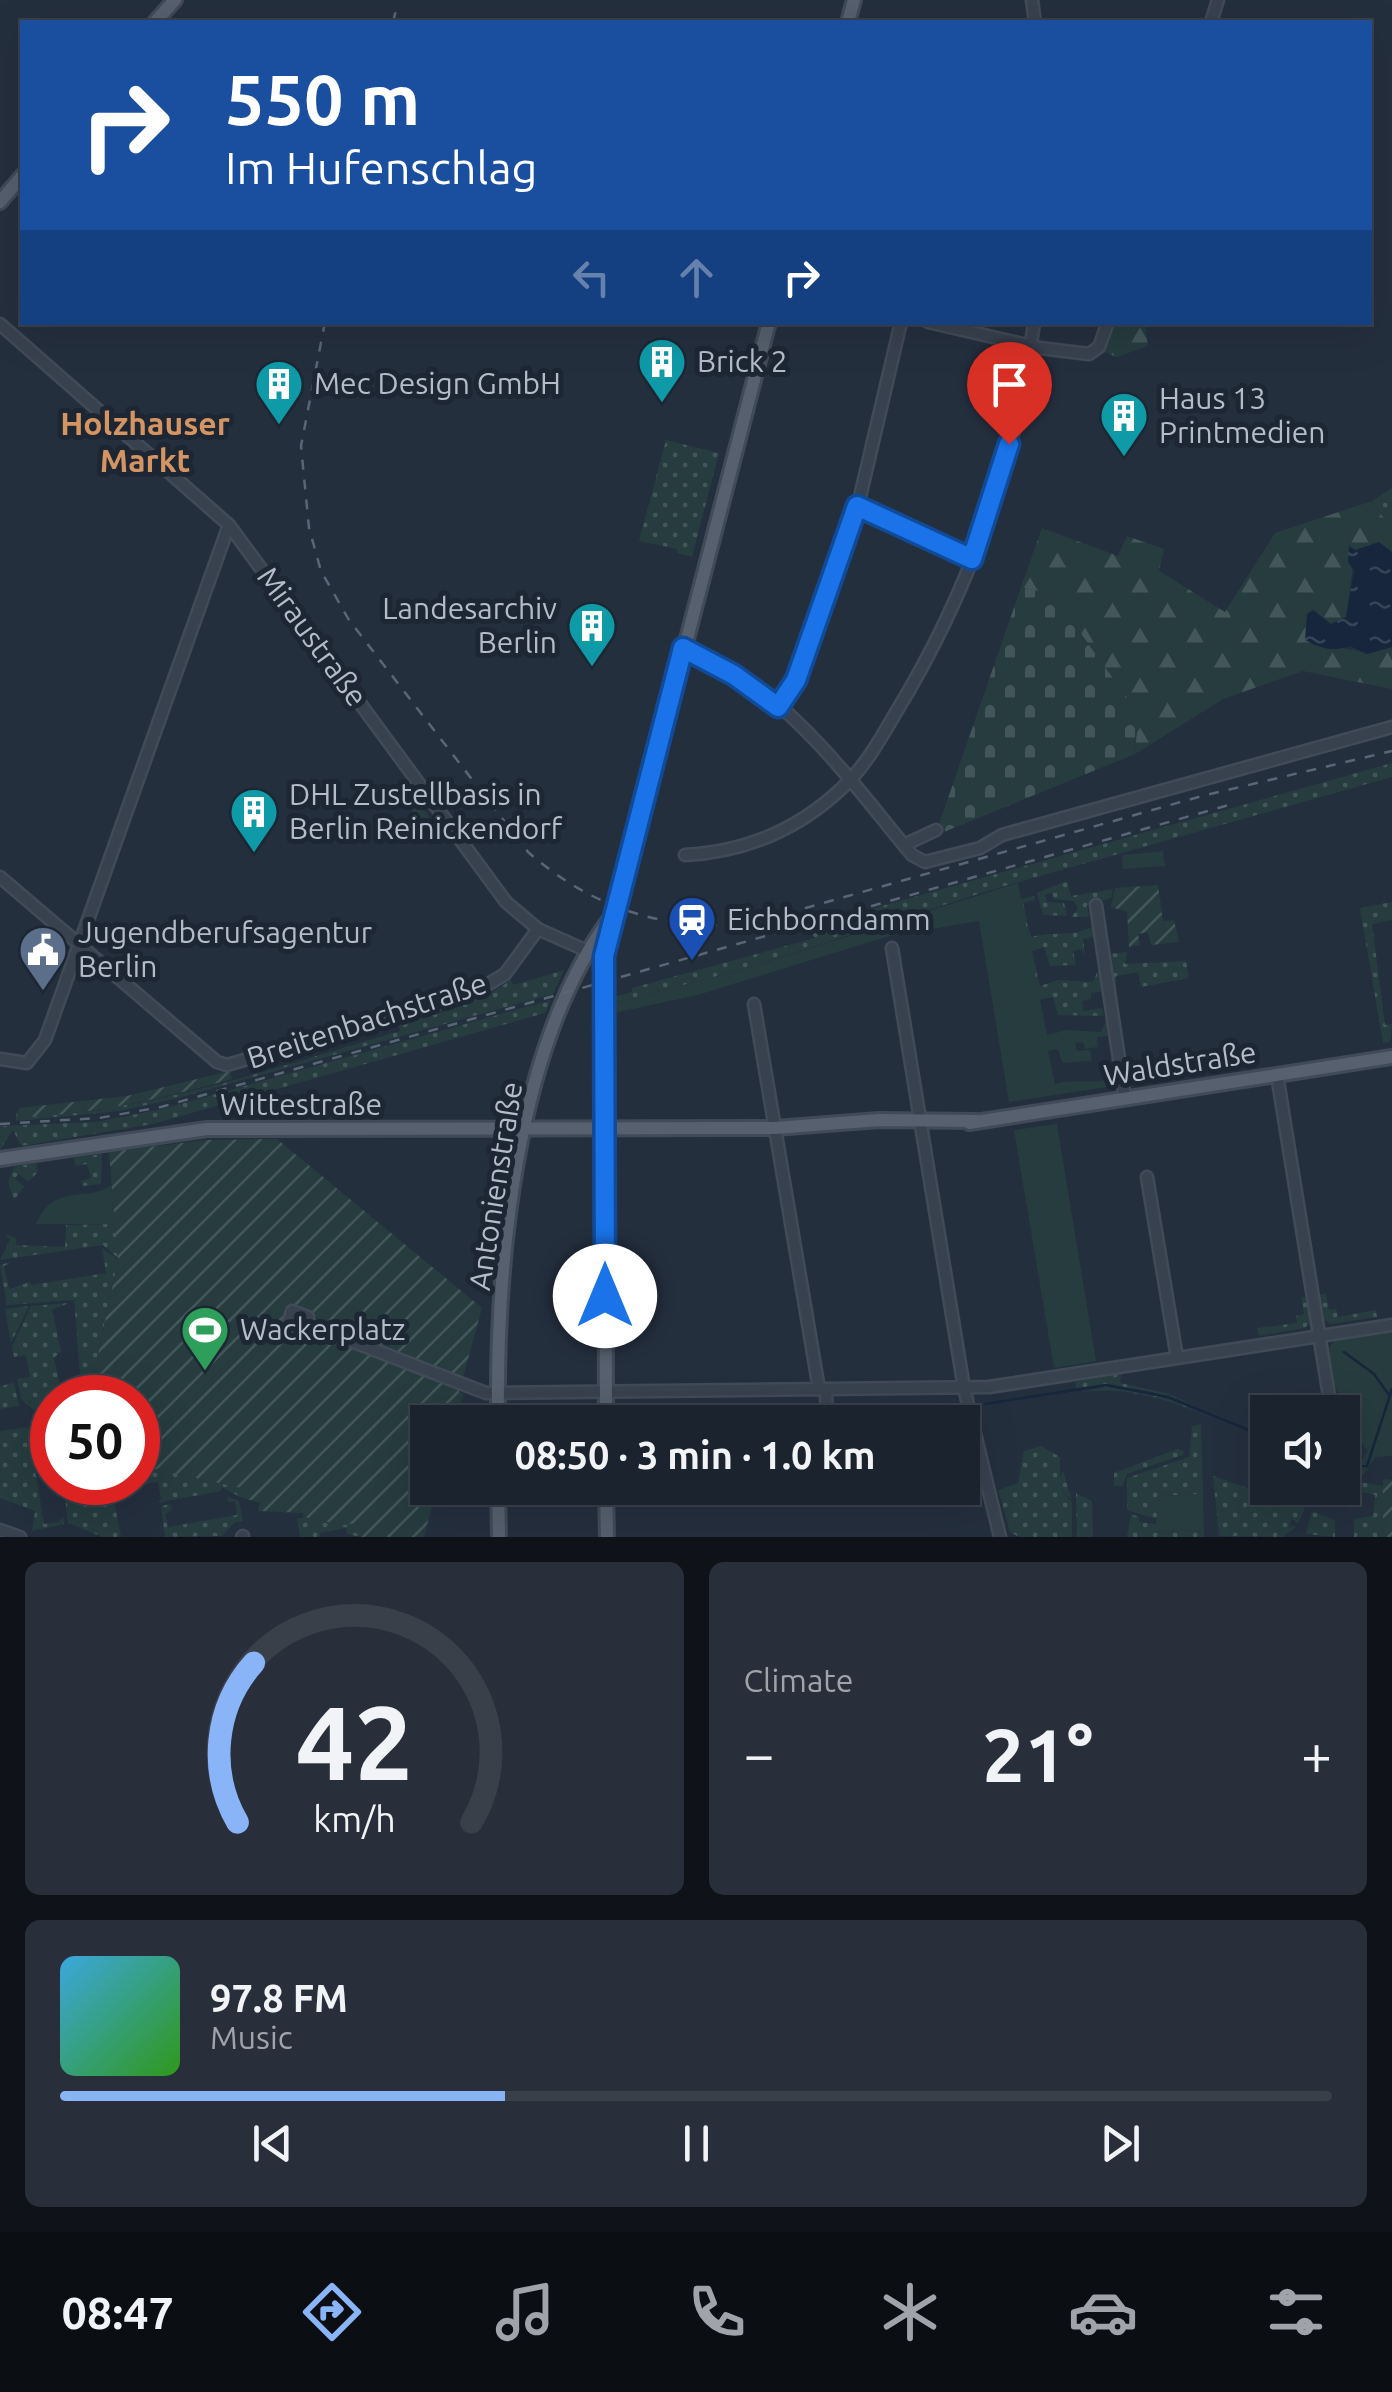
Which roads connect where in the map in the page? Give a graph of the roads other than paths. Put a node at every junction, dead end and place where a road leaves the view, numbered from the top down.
1 (175, 0) edge
2 (157, 20) edge
3 (20, 178) edge
4 (0, 202) edge
5 (0, 324) edge
6 (768, 325) edge
7 (900, 325) edge
8 (941, 325) edge
9 (1034, 325) edge
10 (1107, 325) edge
11 (1031, 346) junction
12 (857, 506) junction
13 (229, 524) junction
14 (972, 559) junction
15 (683, 648) junction
16 (778, 707) junction
17 (1392, 727) edge
18 (851, 779) junction
19 (936, 830) dead end
20 (904, 845) junction
21 (685, 855) dead end
22 (0, 878) edge
23 (1096, 904) dead end
24 (612, 916) junction
25 (538, 929) junction
26 (80, 946) junction
27 (892, 948) dead end
28 (585, 952) junction
29 (604, 956) junction
30 (754, 1004) dead end
31 (1392, 1056) edge
32 (0, 1060) edge
33 (1278, 1074) junction
34 (1125, 1098) junction
35 (920, 1124) junction
36 (775, 1128) junction
37 (526, 1129) junction
38 (603, 1129) junction
39 (0, 1159) edge
40 (1146, 1176) dead end
41 (307, 1324) dead end
42 (1392, 1325) edge
43 (1320, 1336) junction
44 (1177, 1358) junction
45 (964, 1388) junction
46 (822, 1389) junction
47 (606, 1391) junction
48 (498, 1393) junction
49 (1329, 1395) edge
50 (498, 1405) edge
51 (606, 1405) edge
52 (824, 1405) edge
53 (498, 1505) edge
54 (606, 1505) edge
55 (0, 1530) edge
56 (20, 1537) edge
57 (499, 1537) edge
58 (607, 1537) edge
59 (1000, 1537) edge

1 - 2 main road
3 - 4 main road
5 - 13 street, Miraustraße
6 - 15 main road
7 - 12 street
8 - 11 street
9 - 11 street
10 - 11 street
11 - 14 street
12 - 14 street
12 - 16 street
13 - 25 street, Miraustraße
13 - 26 street
14 - 18 street
15 - 16 street
15 - 24 main road
16 - 18 street
17 - 20 street
18 - 20 street
18 - 21 street
19 - 20 street
22 - 26 street, Breitenbachstraße
23 - 34 street
24 - 28 main road, Antonienstraße
24 - 29 main road
25 - 26 street, Breitenbachstraße
25 - 28 street, Miraustraße
26 - 32 street
27 - 35 street
28 - 29 street, Miraustraße
28 - 37 main road, Antonienstraße
29 - 38 main road
30 - 36 street
31 - 33 main road, Waldstraße
33 - 34 main road, Waldstraße
33 - 43 street
34 - 35 main road, Waldstraße
35 - 36 main road, Waldstraße
35 - 45 street
36 - 38 main road, Waldstraße
36 - 46 street
37 - 38 main road, Wittestraße
37 - 39 main road, Wittestraße
37 - 48 main road, Antonienstraße
38 - 47 main road
40 - 44 street
41 - 48 street
42 - 43 street
43 - 44 street
43 - 49 street
44 - 45 street
45 - 46 street
45 - 59 street
46 - 47 street
46 - 52 street
47 - 48 street
47 - 51 main road
48 - 50 main road, Antonienstraße
53 - 57 main road
54 - 58 main road
55 - 56 street

